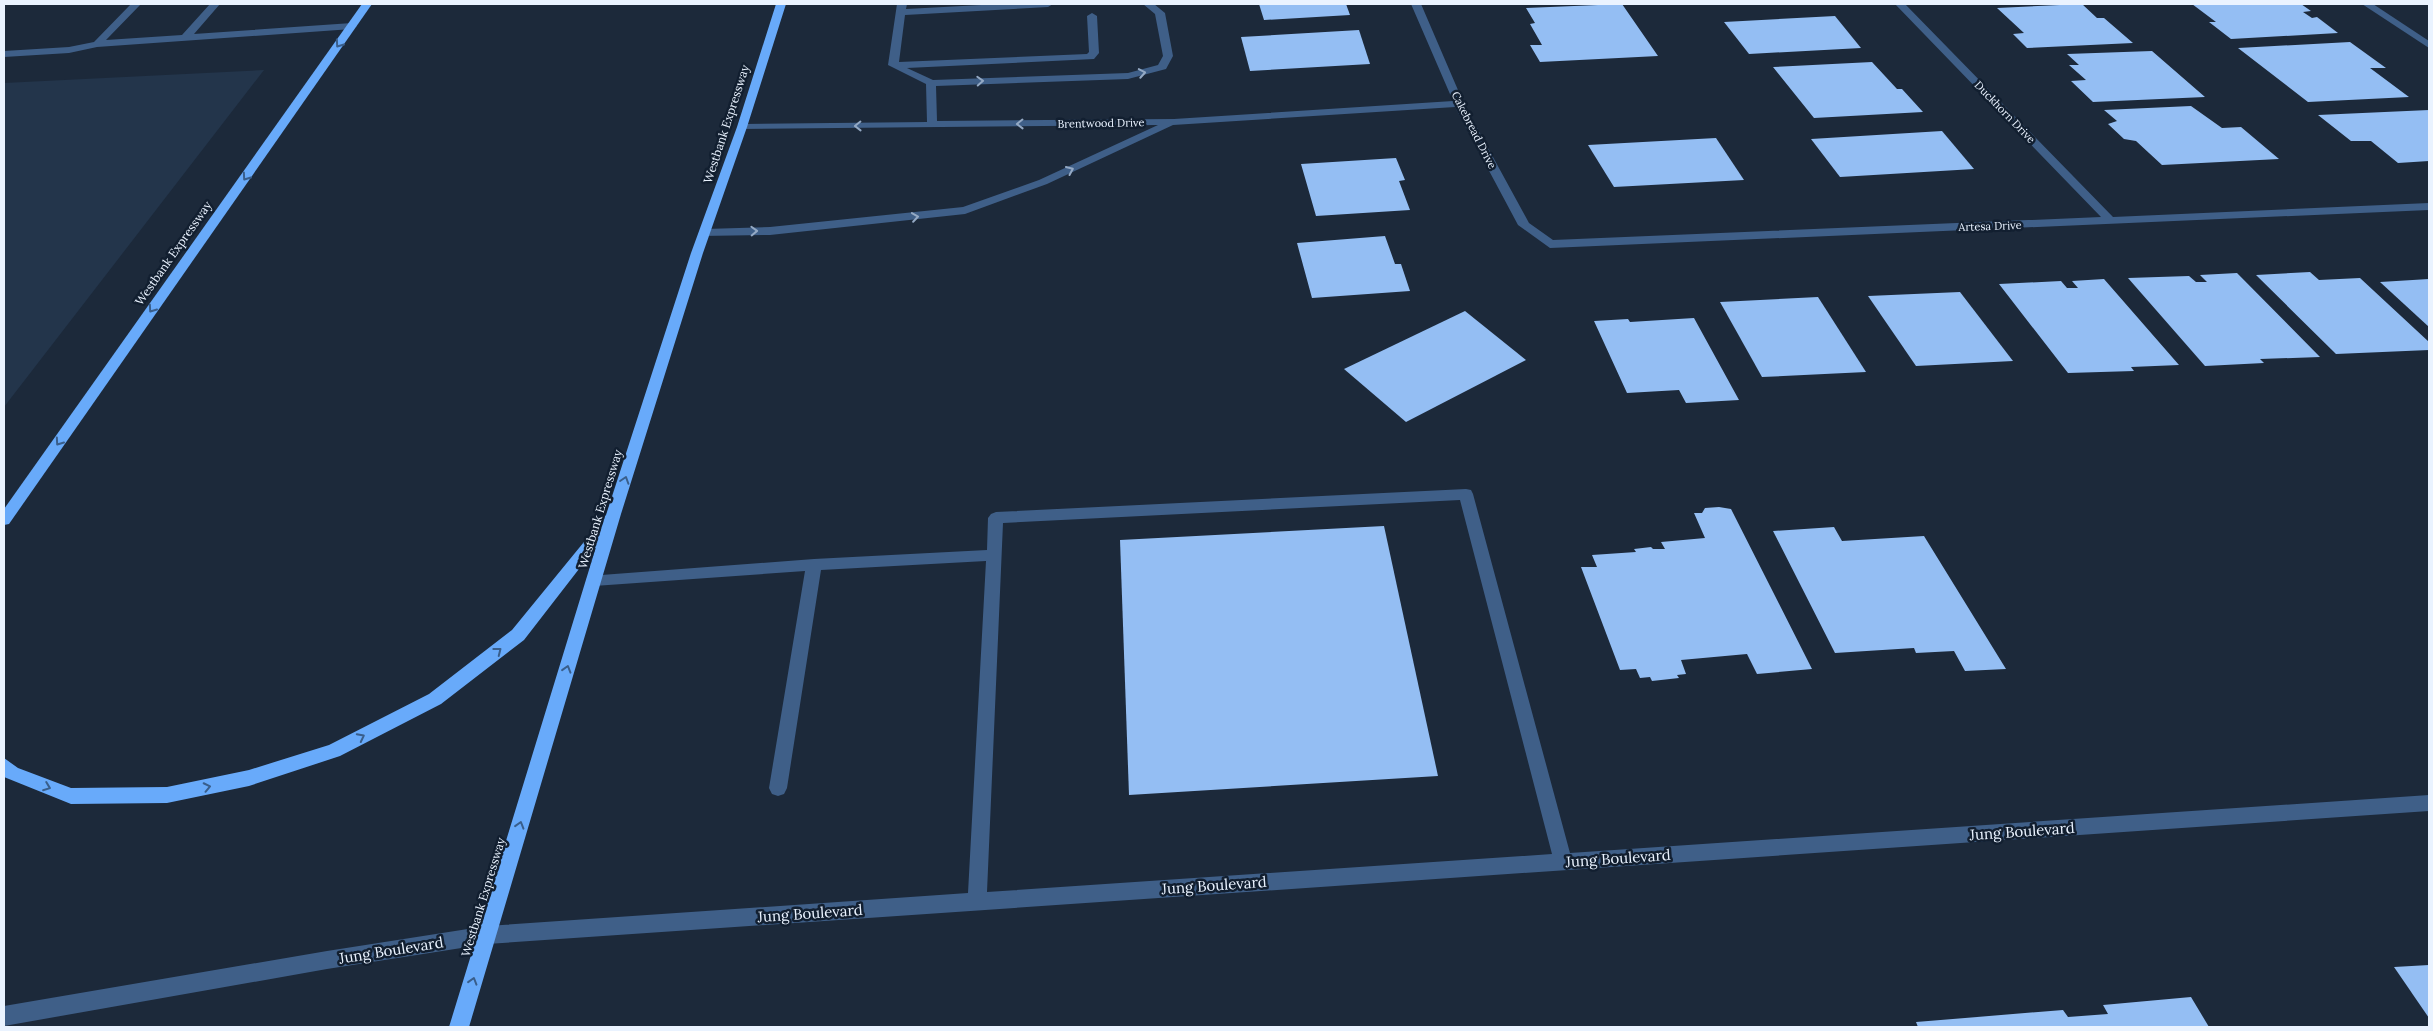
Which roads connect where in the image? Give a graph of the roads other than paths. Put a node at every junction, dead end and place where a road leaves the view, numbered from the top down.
1 (136, 4) edge
2 (215, 4) edge
3 (367, 4) edge
4 (781, 4) edge
5 (1048, 4) edge
6 (1148, 4) edge
7 (1416, 4) edge
8 (1900, 4) edge
9 (2367, 4) edge
10 (901, 8) edge
11 (1092, 16) dead end
12 (352, 26) junction
13 (186, 37) junction
14 (97, 44) junction
15 (2429, 45) edge
16 (4, 54) edge
17 (893, 65) junction
18 (931, 83) junction
19 (1459, 104) junction
20 (1174, 122) junction
21 (932, 125) junction
22 (742, 127) junction
23 (2429, 207) edge
24 (2110, 220) junction
25 (705, 233) junction
26 (1550, 244) joint
27 (614, 514) junction
28 (4, 520) edge
29 (994, 555) junction
30 (814, 565) junction
31 (594, 580) junction
32 (4, 766) edge
33 (778, 788) dead end
34 (2429, 803) edge
35 (1563, 862) junction
36 (977, 901) junction
37 (487, 935) junction
38 (4, 1016) edge
39 (459, 1027) edge

1 - 14 street
2 - 13 street
3 - 12 highway, Westbank Expressway
4 - 22 highway, Westbank Expressway
5 - 10 street
18 -> 6 street
7 - 19 street, Cakebread Drive
8 - 24 street, Duckhorn Drive
9 - 15 street
10 - 17 street
11 - 17 street
12 - 13 street
12 -> 28 highway, Westbank Expressway
13 - 14 street
14 - 16 street
17 - 18 street
18 - 21 street
19 - 20 street, Brentwood Drive
19 - 26 street, Cakebread Drive
20 -> 21 street, Brentwood Drive
25 -> 20 street
21 -> 22 street, Brentwood Drive
22 - 25 highway, Westbank Expressway
23 - 24 street, Artesa Drive
24 - 26 street, Artesa Drive
27 -> 25 highway, Westbank Expressway
27 - 31 highway, Westbank Expressway
32 -> 27 highway
29 - 30 street
29 - 35 street
29 - 36 street
30 - 31 street
30 - 33 street
37 -> 31 highway, Westbank Expressway
34 - 35 street, Jung Boulevard
35 - 36 street, Jung Boulevard
36 - 37 street, Jung Boulevard
37 - 38 street, Jung Boulevard
39 -> 37 highway, Westbank Expressway

